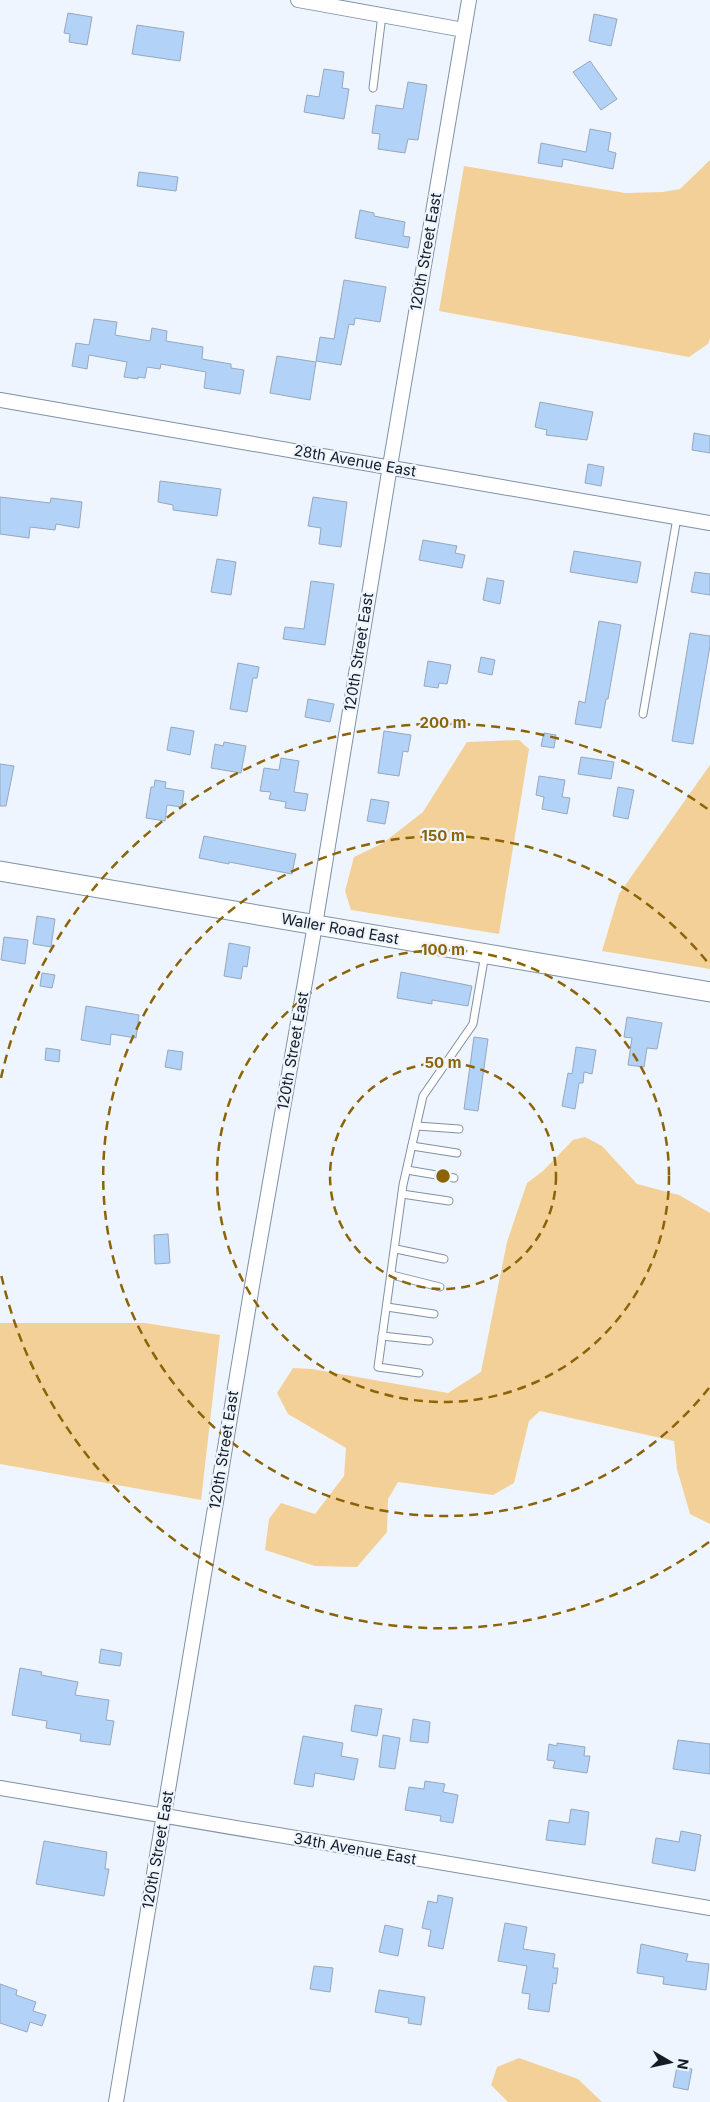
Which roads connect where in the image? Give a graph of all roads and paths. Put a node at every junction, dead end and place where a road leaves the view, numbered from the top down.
1 (298, 0) edge
2 (468, 0) edge
3 (382, 15) junction
4 (464, 30) junction
5 (373, 88) dead end
6 (0, 400) edge
7 (390, 466) junction
8 (677, 518) junction
9 (710, 523) edge
10 (643, 714) dead end
11 (0, 871) edge
12 (315, 925) junction
13 (485, 954) junction
14 (710, 992) edge
15 (416, 1126) junction
16 (459, 1130) dead end
17 (412, 1146) junction
18 (457, 1153) dead end
19 (407, 1170) junction
20 (454, 1178) dead end
21 (402, 1194) junction
22 (450, 1201) dead end
23 (396, 1249) junction
24 (444, 1259) dead end
25 (392, 1275) junction
26 (440, 1287) dead end
27 (387, 1307) junction
28 (434, 1314) dead end
29 (382, 1336) junction
30 (429, 1341) dead end
31 (419, 1373) dead end
32 (0, 1788) edge
33 (164, 1817) junction
34 (710, 1908) edge
35 (116, 2102) edge

1 - 3 street
2 - 4 street, 120th Street East
3 - 4 street
3 - 5 lane
4 - 7 street, 120th Street East
6 - 7 street, 28th Avenue East
7 - 8 street, 28th Avenue East
7 - 12 street, 120th Street East
8 - 9 street, 28th Avenue East
8 - 10 lane
11 - 12 street, Waller Road East
12 - 13 street, Waller Road East
12 - 33 street, 120th Street East
13 - 14 street, Waller Road East
13 - 15 lane
15 - 16 lane
15 - 17 lane
17 - 18 lane
17 - 19 lane
19 - 20 lane
19 - 21 lane
21 - 22 lane
21 - 23 lane
23 - 24 lane
23 - 25 lane
25 - 26 lane
25 - 27 lane
27 - 28 lane
27 - 29 lane
29 - 30 lane
29 - 31 lane
32 - 33 street, 34th Avenue East
33 - 34 street, 34th Avenue East
33 - 35 street, 120th Street East

